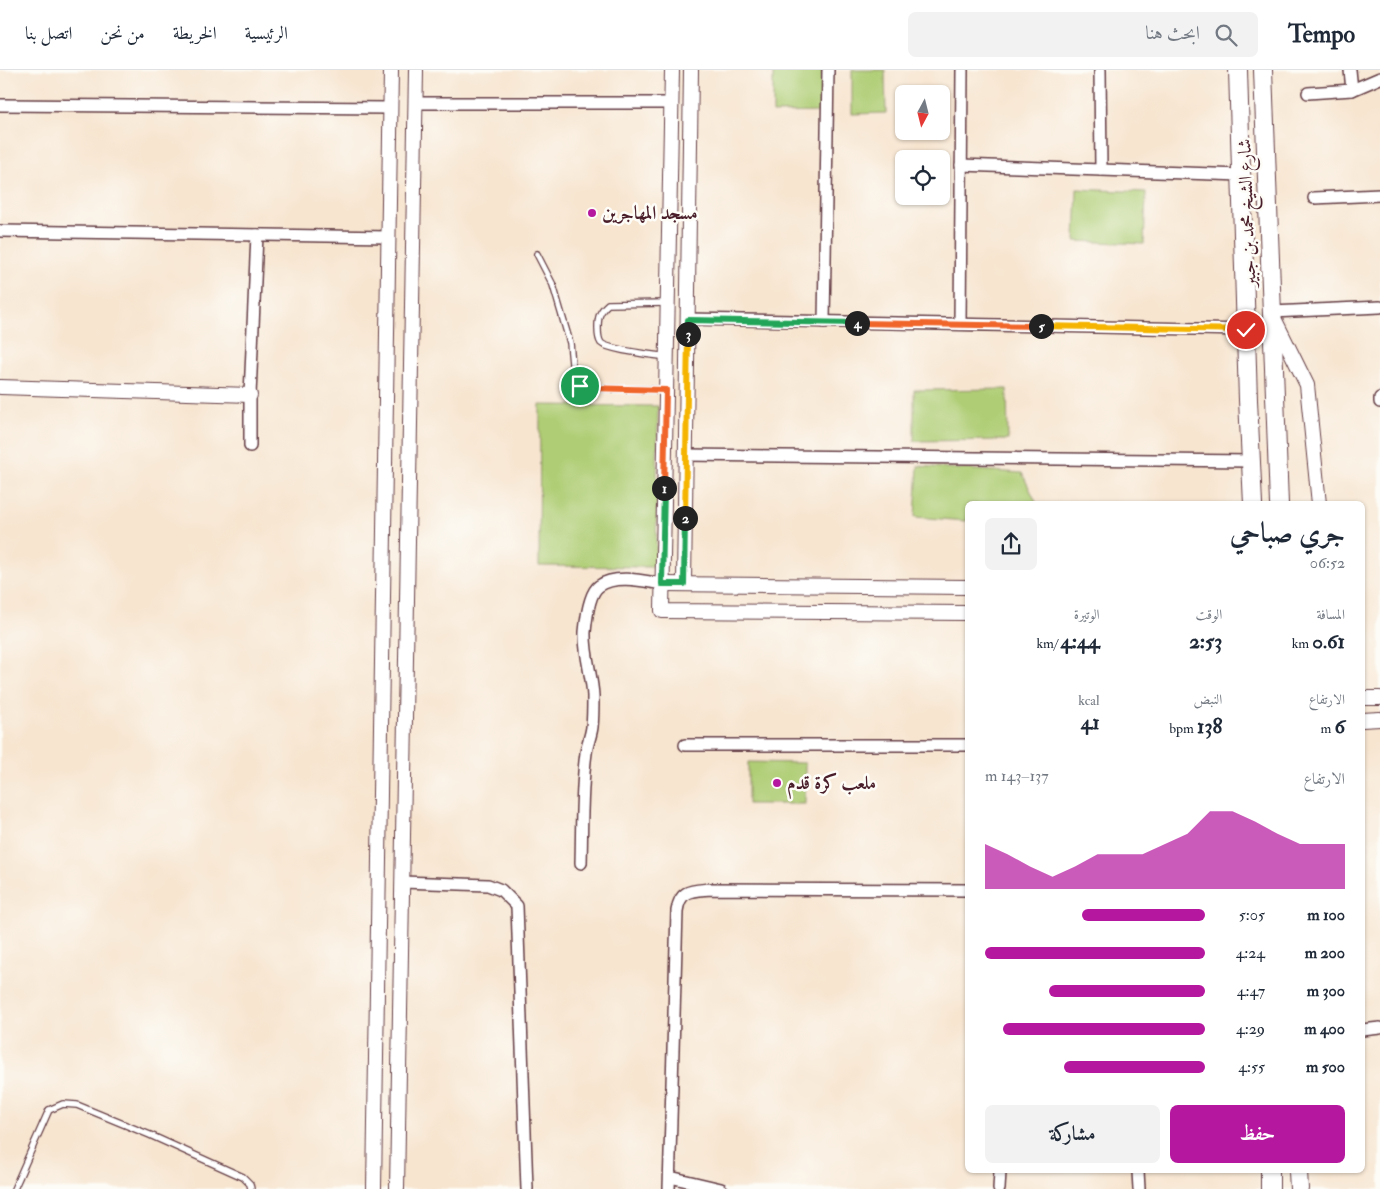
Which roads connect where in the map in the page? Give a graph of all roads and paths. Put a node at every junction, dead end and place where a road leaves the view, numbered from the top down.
1 (391, 70) edge
2 (416, 70) edge
3 (672, 70) edge
4 (691, 70) edge
5 (828, 70) edge
6 (962, 70) edge
7 (1100, 70) edge
8 (1238, 70) edge
9 (1263, 70) edge
10 (1350, 70) edge
11 (1380, 78) edge
12 (1352, 90) junction
13 (1308, 93) dead end
14 (415, 103) junction
15 (671, 103) junction
16 (0, 105) edge
17 (391, 108) junction
18 (961, 165) junction
19 (1101, 170) junction
20 (1241, 175) junction
21 (1380, 195) edge
22 (1314, 198) dead end
23 (0, 231) edge
24 (257, 235) junction
25 (389, 237) junction
26 (537, 254) dead end
27 (668, 303) junction
28 (1380, 307) edge
29 (1272, 312) junction
30 (688, 320) junction
31 (824, 322) junction
32 (960, 324) junction
33 (1246, 330) junction
34 (666, 357) junction
35 (0, 387) edge
36 (666, 390) junction
37 (250, 395) junction
38 (1380, 398) edge
39 (1380, 402) edge
40 (250, 446) dead end
41 (686, 455) junction
42 (1251, 461) junction
43 (1253, 501) edge
44 (1279, 501) edge
45 (1319, 501) edge
46 (662, 584) junction
47 (684, 584) junction
48 (965, 587) edge
49 (965, 613) edge
50 (1365, 698) edge
51 (1380, 698) edge
52 (1365, 720) edge
53 (1380, 720) edge
54 (685, 745) dead end
55 (965, 745) edge
56 (580, 863) dead end
57 (402, 882) junction
58 (965, 890) edge
59 (1380, 1028) edge
60 (1365, 1030) edge
61 (1000, 1173) edge
62 (1138, 1173) edge
63 (1270, 1173) edge
64 (1298, 1173) edge
65 (670, 1183) edge
66 (14, 1189) edge
67 (251, 1189) edge
68 (374, 1189) edge
69 (397, 1189) edge
70 (527, 1189) edge
71 (721, 1189) edge
72 (998, 1189) edge
73 (1139, 1189) edge
74 (1270, 1189) edge
75 (1298, 1189) edge

1 - 17 street
2 - 14 street
3 - 15 street
4 - 30 street
5 - 31 street
6 - 18 street
7 - 19 street
8 - 20 main road, شارع الشيخ محمد بن جبير
9 - 29 main road, شارع الشيخ محمد بن جبير
10 - 12 street
11 - 12 street
12 - 13 street
14 - 15 street
14 - 57 street
15 - 27 street
16 - 17 street
17 - 25 street
18 - 19 street
18 - 32 street
19 - 20 street
20 - 33 main road, شارع الشيخ محمد بن جبير
21 - 22 street
23 - 24 street
24 - 25 street
24 - 37 street
25 - 68 street
26 - 36 lane
27 - 34 street
27 - 34 lane
28 - 29 street
29 - 44 main road, شارع الشيخ محمد بن جبير
29 - 45 street
30 - 31 street
30 - 41 street
31 - 32 street
32 - 33 street
33 - 42 main road, شارع الشيخ محمد بن جبير
34 - 36 street
35 - 37 street
36 - 46 street
37 - 40 street
38 - 39 street
41 - 42 street
41 - 47 street
42 - 43 main road, شارع الشيخ محمد بن جبير
46 - 47 street
46 - 49 street
46 - 56 street
47 - 48 street
50 - 51 street
52 - 53 street
54 - 55 street
57 - 69 street
57 - 70 street
58 - 65 street
59 - 60 street
61 - 72 street
62 - 73 street
63 - 74 main road
64 - 75 main road
65 - 71 street
66 - 67 lane

